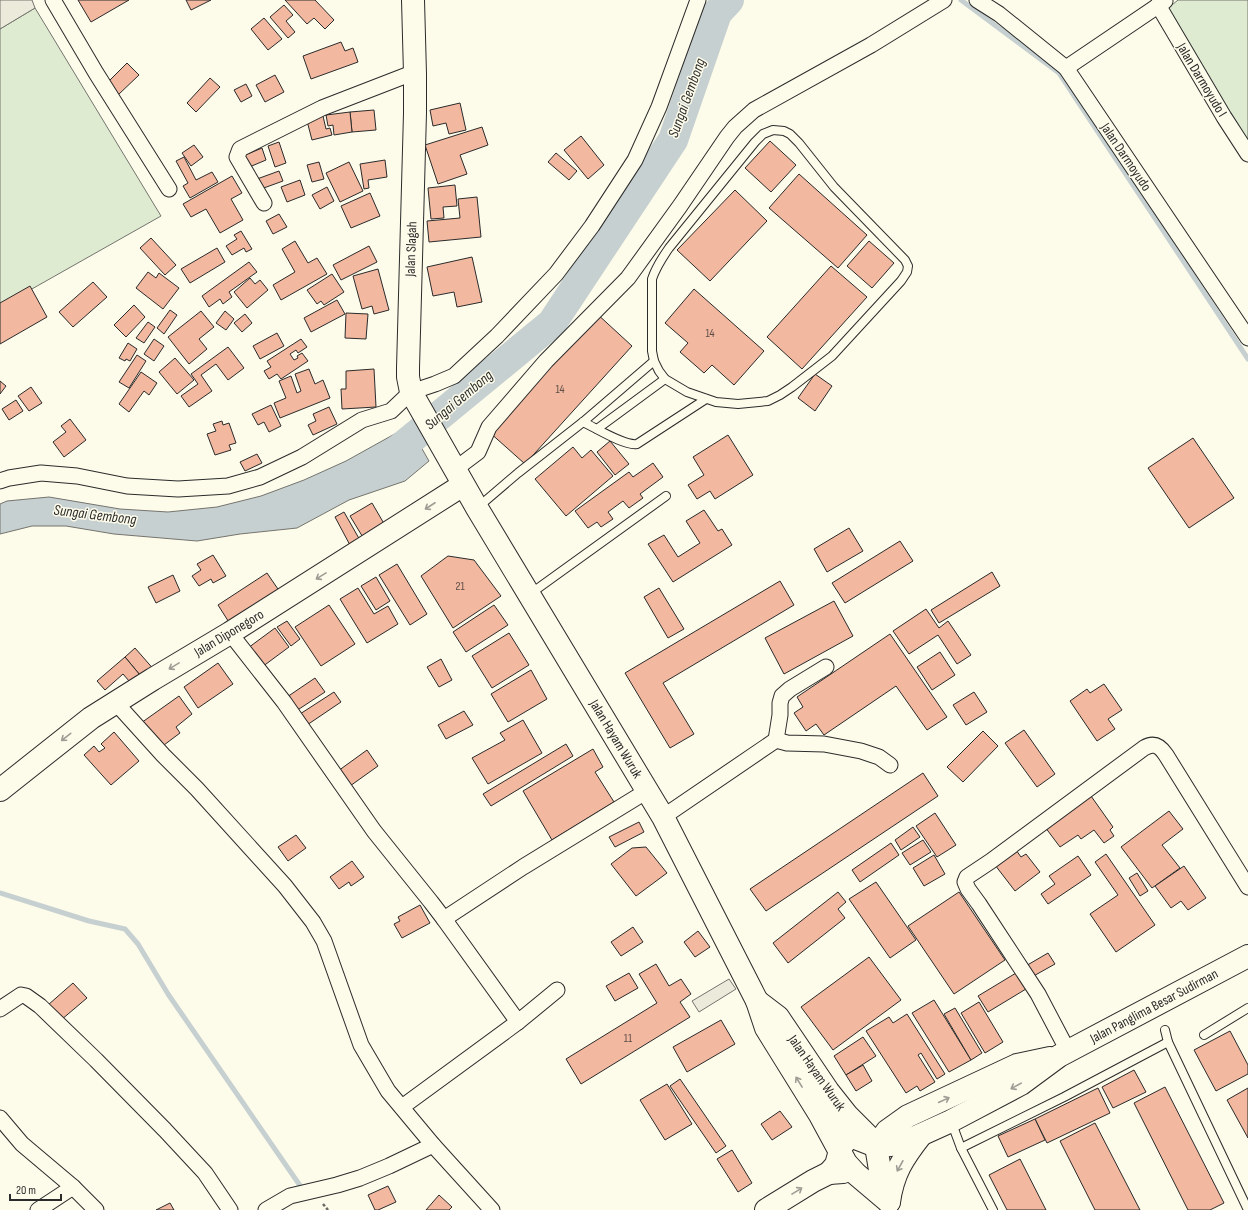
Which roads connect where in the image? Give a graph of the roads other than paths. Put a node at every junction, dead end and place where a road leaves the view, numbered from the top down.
1 (53, 0) edge
2 (413, 0) edge
3 (698, 0) edge
4 (944, 0) edge
5 (977, 0) edge
6 (1162, 3) edge
7 (1066, 68) junction
8 (415, 72) junction
9 (1248, 154) edge
10 (170, 189) dead end
11 (264, 203) dead end
12 (1248, 338) edge
13 (654, 361) junction
14 (665, 379) junction
15 (413, 395) junction
16 (706, 399) junction
17 (583, 422) junction
18 (597, 429) junction
19 (456, 472) junction
20 (0, 481) edge
21 (666, 496) dead end
22 (477, 508) junction
23 (529, 595) junction
24 (230, 633) junction
25 (826, 667) dead end
26 (116, 703) junction
27 (776, 740) junction
28 (890, 765) dead end
29 (0, 790) edge
30 (647, 791) junction
31 (663, 817) junction
32 (1248, 887) edge
33 (444, 920) junction
34 (1248, 956) edge
35 (558, 990) dead end
36 (757, 1000) junction
37 (1248, 1008) edge
38 (0, 1009) edge
39 (518, 1022) junction
40 (1165, 1030) dead end
41 (1204, 1035) dead end
42 (1168, 1042) junction
43 (1064, 1053) junction
44 (402, 1107) junction
45 (908, 1116) junction
46 (0, 1118) edge
47 (951, 1121) junction
48 (921, 1135) junction
49 (852, 1139) junction
50 (433, 1145) junction
51 (876, 1146) junction
52 (961, 1148) junction
53 (829, 1173) junction
54 (856, 1174) junction
55 (73, 1187) junction
56 (892, 1206) edge
57 (38, 1210) edge
58 (96, 1210) edge
59 (230, 1210) edge
60 (266, 1210) edge
61 (492, 1210) edge
62 (766, 1210) edge
63 (993, 1210) edge
64 (1248, 1210) edge

1 - 10 street
2 - 8 main road, Jalan Slagah
3 - 15 street
4 - 19 street
5 - 7 street, Jalan Darmoyudo
6 - 7 street
6 - 9 street, Jalan Darmoyudo I
7 - 12 street, Jalan Darmoyudo
8 - 11 street
8 - 15 main road, Jalan Slagah
13 - 14 lane
13 - 16 lane
13 - 17 lane
14 - 16 lane
14 - 18 lane
15 - 19 main road, Jalan Slagah
15 - 20 street
16 - 18 lane
17 - 18 lane
17 - 22 lane
19 - 22 main road, Jalan Hayam Wuruk
19 -> 24 main road, Jalan Diponegoro
21 - 23 lane
22 - 23 main road, Jalan Hayam Wuruk
23 - 30 main road, Jalan Hayam Wuruk
24 -> 26 main road, Jalan Diponegoro
24 - 33 street
25 - 27 street
26 -> 29 main road, Jalan Diponegoro
26 - 44 street
27 - 28 street
27 - 31 street
30 - 31 main road, Jalan Hayam Wuruk
30 - 33 street
31 - 36 main road, Jalan Hayam Wuruk
32 - 43 street
33 - 39 street
34 - 43 main road, Jalan Panglima Besar Sudirman
35 - 39 street
36 - 49 main road, Jalan Hayam Wuruk
49 -> 36 main road, Jalan Hayam Wuruk
37 - 41 lane
38 - 59 street
39 - 44 street
40 - 42 lane
42 - 52 lane
42 - 64 lane
45 -> 43 main road, Jalan Panglima Besar Sudirman
43 -> 47 main road, Jalan Panglima Besar Sudirman
44 - 50 street
45 - 49 main road
45 - 51 main road, Jalan Panglima Besar Sudirman
46 - 55 street
47 - 48 main road, Jalan Panglima Besar Sudirman
47 - 52 lane
48 - 51 main road, Jalan Panglima Besar Sudirman
48 -> 56 main road
49 - 51 main road
49 - 53 main road
49 - 54 main road
50 - 60 street
50 - 61 street
51 - 56 main road
52 - 63 lane
53 - 54 main road
62 -> 53 main road
54 - 56 main road
55 - 57 street
55 - 58 street

